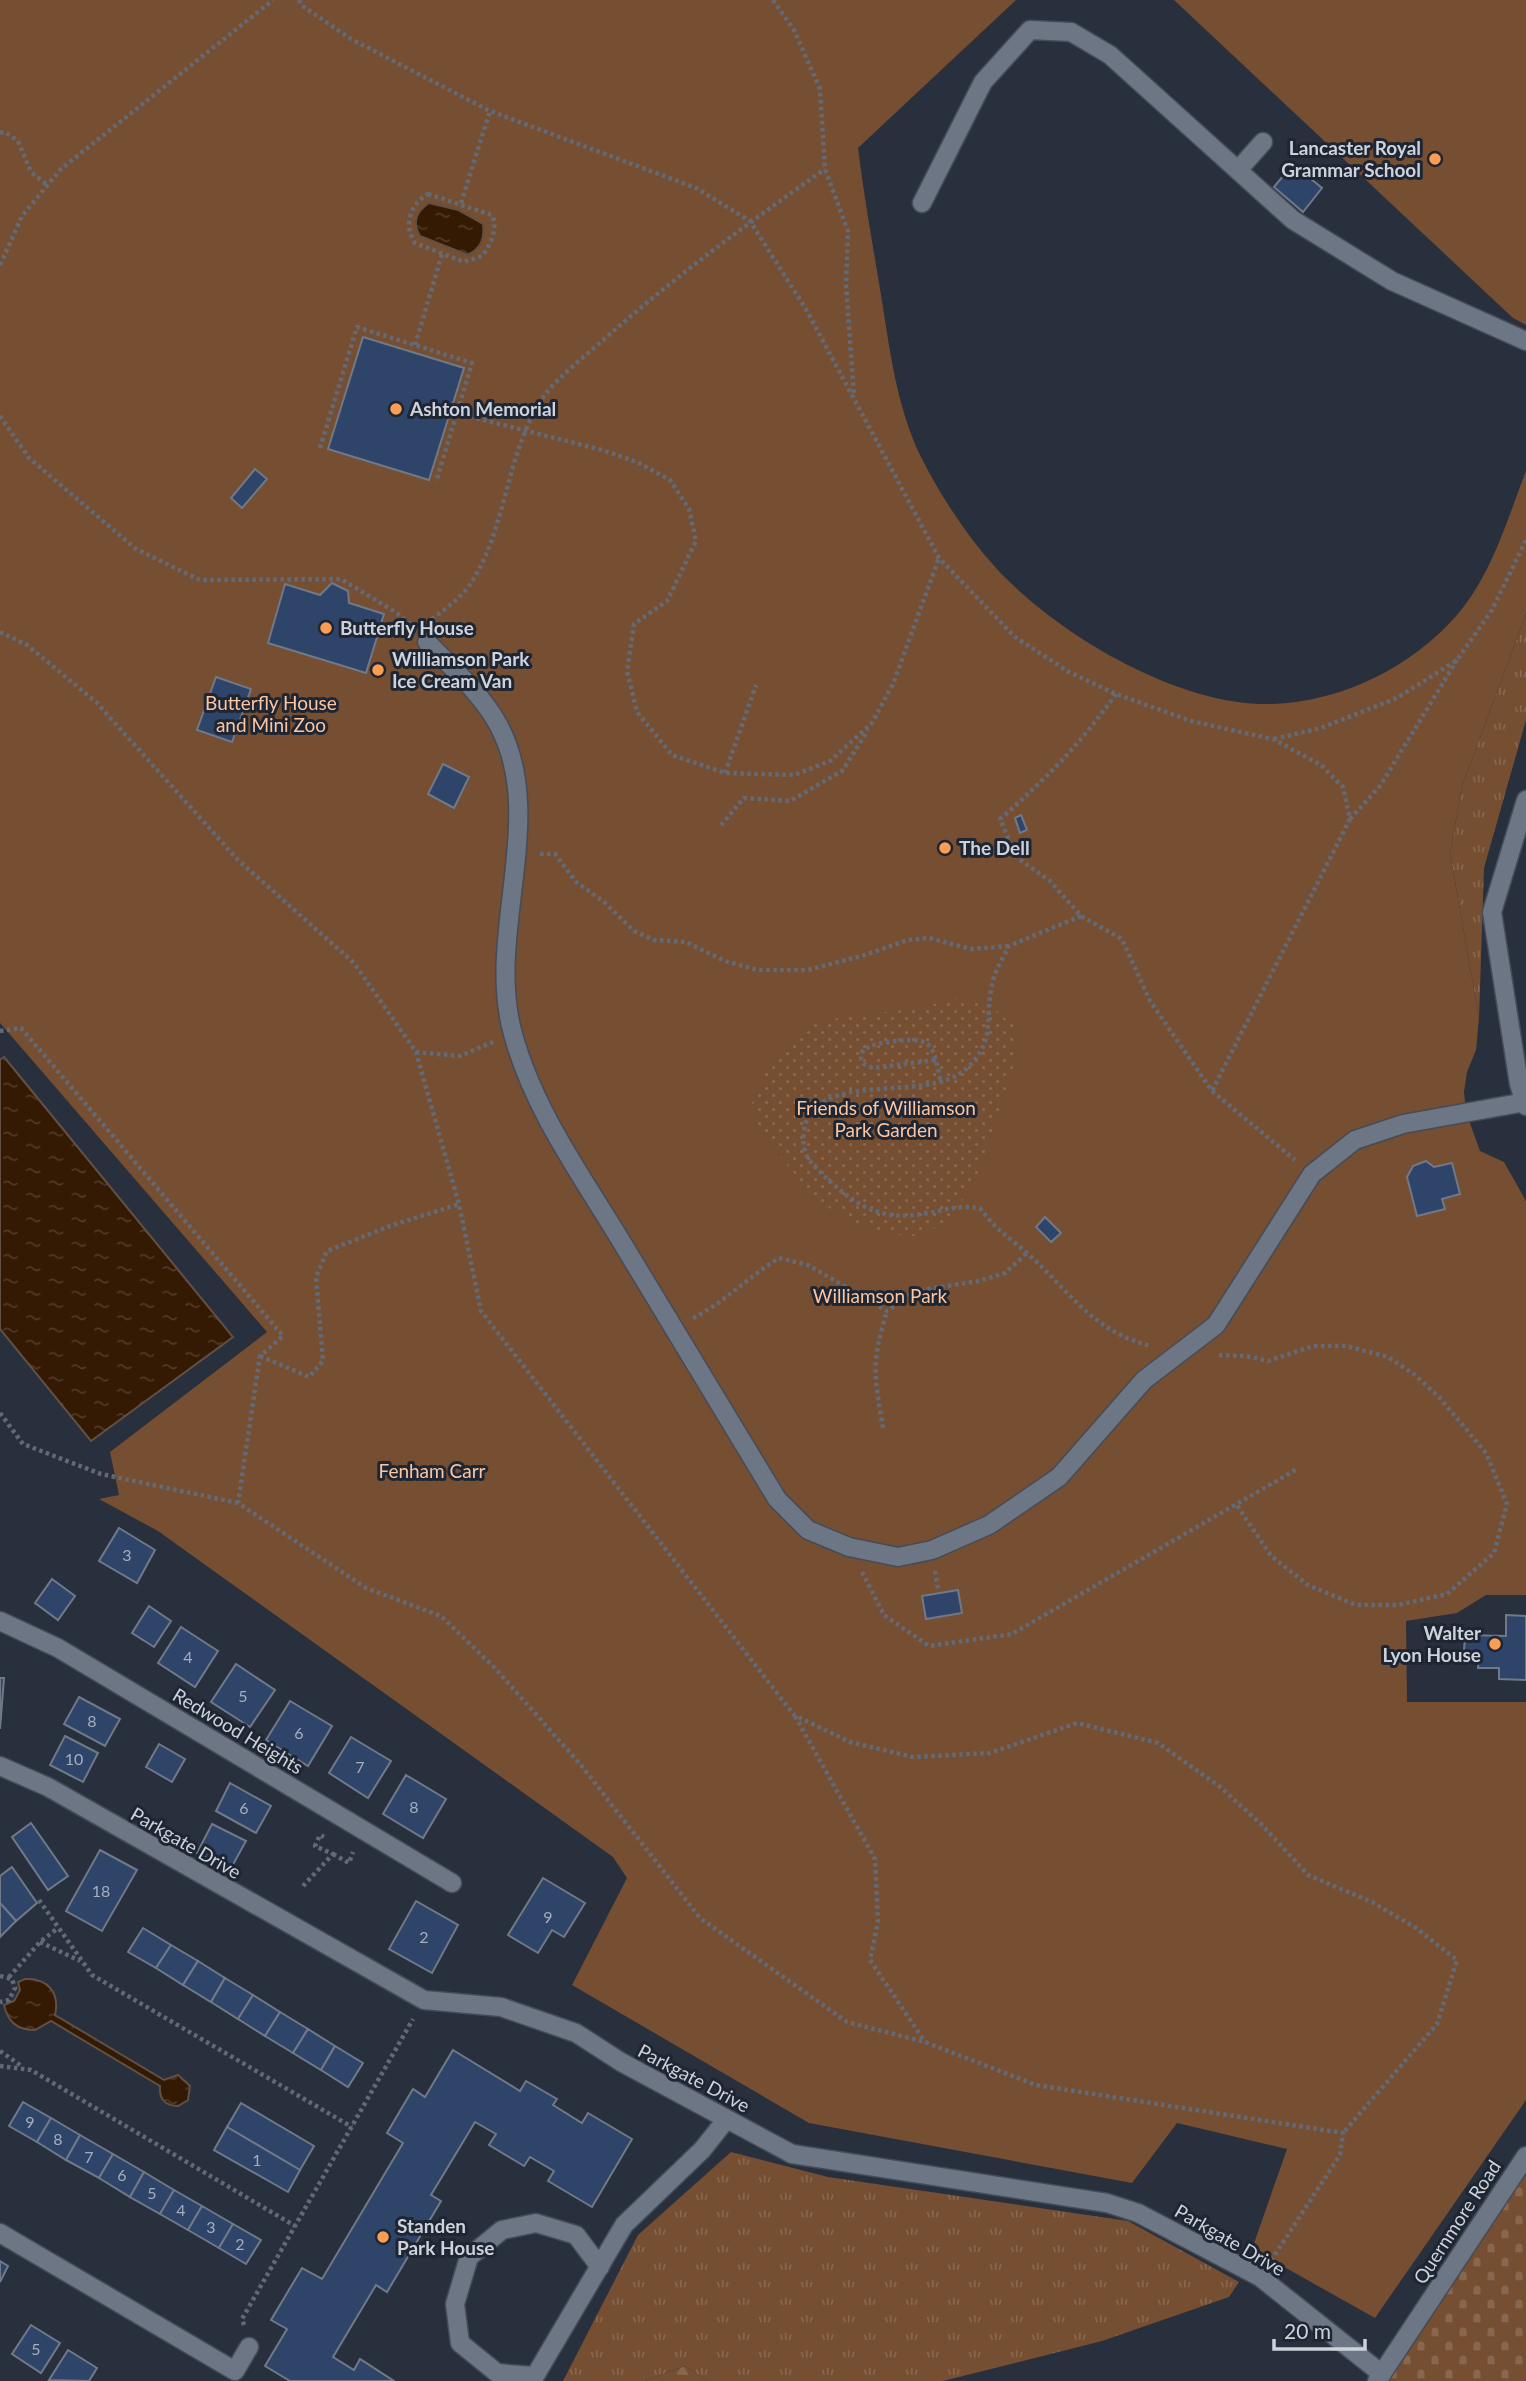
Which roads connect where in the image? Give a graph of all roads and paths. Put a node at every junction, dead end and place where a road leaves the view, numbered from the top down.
1 (273, 0) edge
2 (299, 0) edge
3 (773, 0) edge
4 (490, 111) junction
5 (0, 133) edge
6 (1263, 142) dead end
7 (825, 169) junction
8 (1239, 169) junction
9 (47, 186) junction
10 (461, 203) junction
11 (922, 203) dead end
12 (750, 221) junction
13 (442, 254) junction
14 (0, 265) edge
15 (1526, 341) edge
16 (415, 345) junction
17 (854, 402) junction
18 (456, 413) junction
19 (0, 416) edge
20 (525, 431) junction
21 (320, 447) dead end
22 (436, 482) dead end
23 (1526, 540) edge
24 (939, 558) junction
25 (0, 632) edge
26 (422, 637) junction
27 (1457, 660) junction
28 (756, 685) dead end
29 (1116, 694) junction
30 (872, 723) junction
31 (1273, 739) junction
32 (725, 773) junction
33 (1526, 800) edge
34 (1350, 819) junction
35 (721, 825) dead end
36 (514, 854) junction
37 (1081, 916) junction
38 (1009, 946) junction
39 (0, 1031) edge
40 (513, 1034) junction
41 (416, 1052) junction
42 (935, 1060) junction
43 (941, 1083) junction
44 (1212, 1091) junction
45 (1525, 1104) edge
46 (1312, 1174) junction
47 (458, 1204) junction
48 (1027, 1253) junction
49 (887, 1311) junction
50 (673, 1327) junction
51 (1180, 1353) junction
52 (260, 1356) junction
53 (0, 1413) edge
54 (883, 1428) dead end
55 (1297, 1469) dead end
56 (238, 1503) junction
57 (1236, 1504) junction
58 (849, 1547) junction
59 (0, 1621) edge
60 (794, 1715) junction
61 (0, 1766) edge
62 (320, 1835) dead end
63 (354, 1853) dead end
64 (333, 1854) junction
65 (452, 1883) dead end
66 (303, 1886) dead end
67 (39, 1900) dead end
68 (58, 1928) junction
69 (40, 1942) junction
70 (81, 1961) junction
71 (0, 1976) edge
72 (9, 1977) junction
73 (424, 2000) junction
74 (0, 2002) edge
75 (925, 2042) junction
76 (0, 2051) edge
77 (0, 2066) edge
78 (24, 2067) junction
79 (726, 2120) junction
80 (352, 2127) junction
81 (1343, 2133) junction
82 (1526, 2156) edge
83 (295, 2226) junction
84 (0, 2233) edge
85 (600, 2267) junction
86 (1260, 2277) junction
87 (249, 2347) joint
88 (1380, 2378) edge
89 (533, 2379) edge

1 - 9 path
2 - 4 path
3 - 7 path
4 - 10 path
4 - 12 path
5 - 9 path
6 - 8 street
7 - 12 path
7 - 17 path
8 - 11 street
8 - 15 street
9 - 14 path
10 - 13 path
10 - 13 path
12 - 17 path
12 - 20 path
13 - 16 path
16 - 18 path
16 - 21 path
17 - 24 path
18 - 20 path
18 - 22 path
19 - 26 path
20 - 26 path
20 - 32 path
23 - 27 path
24 - 29 path
24 - 30 path
25 - 41 path
26 - 36 street
27 - 31 path
27 - 34 path
28 - 32 path
29 - 31 path
29 - 37 path
30 - 32 path
30 - 35 path
31 - 34 path
33 - 45 street
34 - 44 path
36 - 38 path
36 - 40 street
37 - 38 path
37 - 44 path
38 - 43 path
39 - 52 path
40 - 41 path
40 - 50 street
41 - 47 path
42 - 42 path
42 - 43 path
43 - 48 path
44 - 46 path
45 - 46 street
46 - 51 street
47 - 52 path
47 - 60 path
48 - 49 path
48 - 51 path
49 - 50 path
49 - 54 path
50 - 58 street
51 - 57 path
51 - 58 street
52 - 56 path
53 - 56 path
55 - 57 path
56 - 75 path
57 - 58 path
59 - 65 street, Redwood Heights
60 - 75 path
60 - 81 path
61 - 73 street, Parkgate Drive
62 - 64 path
63 - 64 path
64 - 66 path
67 - 68 path
68 - 69 path
68 - 70 path
69 - 70 path
69 - 72 path
70 - 80 path
71 - 72 path
72 - 74 path
73 - 79 street, Parkgate Drive
73 - 80 path
75 - 81 path
76 - 78 path
77 - 78 path
78 - 83 path
79 - 85 street
79 - 86 street, Parkgate Drive
80 - 83 path
81 - 86 path
82 - 88 street, Quernmore Road
83 - 87 path
84 - 87 street
85 - 89 street
85 - 89 street
86 - 88 street, Parkgate Drive

